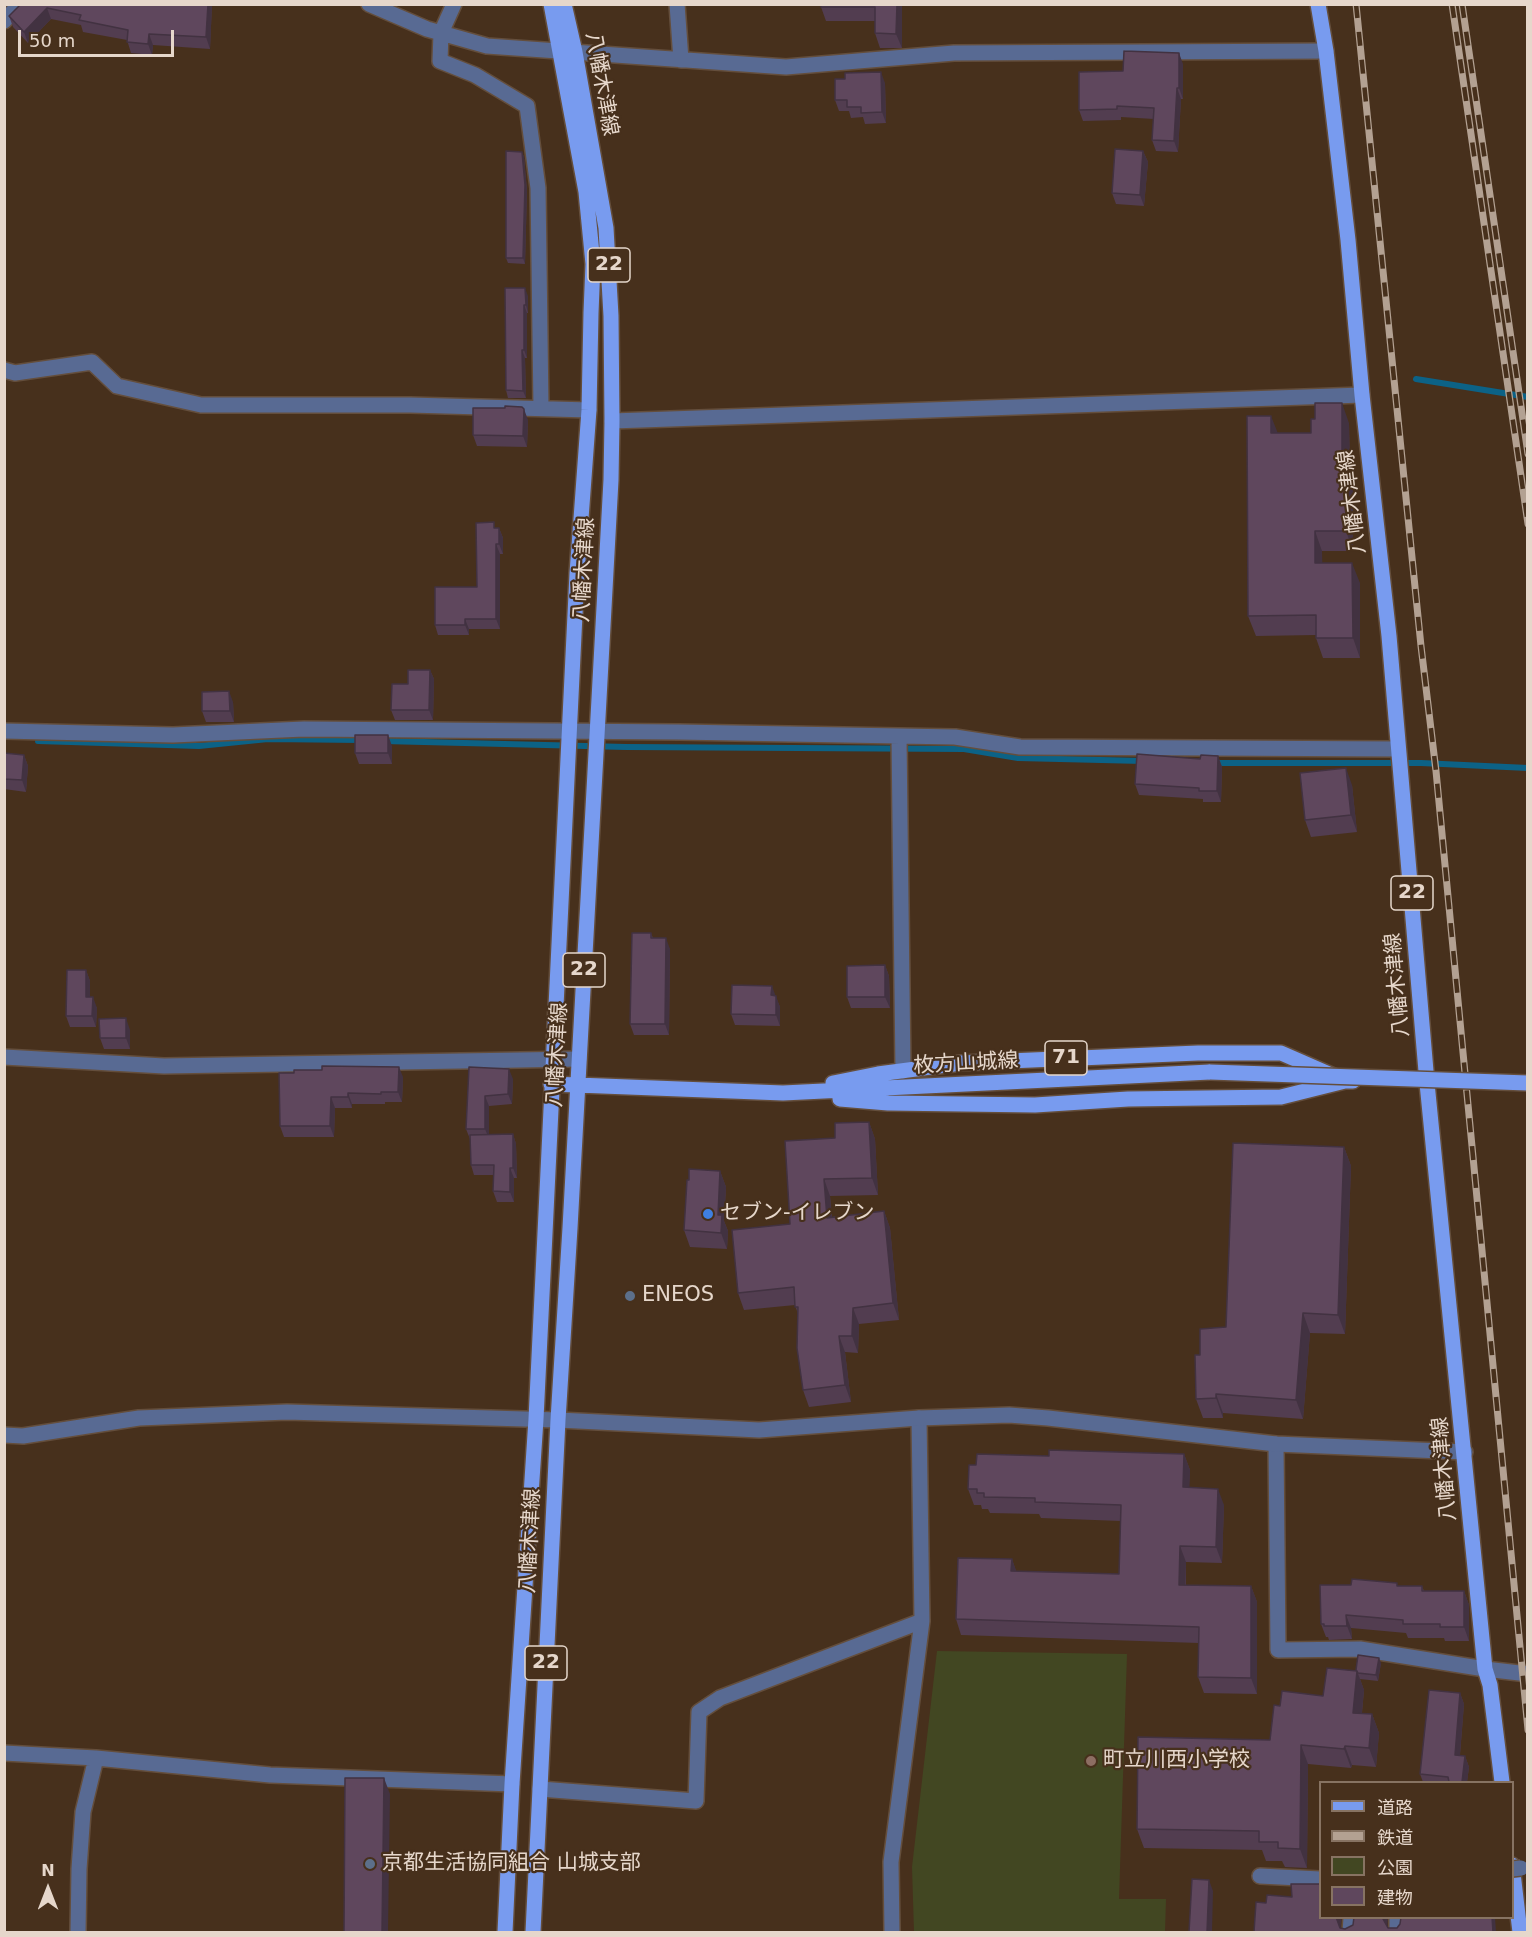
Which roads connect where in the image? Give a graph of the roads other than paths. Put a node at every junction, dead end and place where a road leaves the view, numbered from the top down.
1 (20, 4) edge
2 (369, 4) edge
3 (454, 4) edge
4 (551, 4) edge
5 (564, 4) edge
6 (677, 4) edge
7 (1318, 4) edge
8 (4, 21) edge
9 (441, 33) junction
10 (1326, 51) junction
11 (568, 52) junction
12 (681, 60) junction
13 (4, 370) edge
14 (1362, 394) junction
15 (541, 408) junction
16 (589, 410) junction
17 (612, 421) junction
18 (4, 731) edge
19 (570, 732) junction
20 (597, 732) junction
21 (899, 737) junction
22 (1398, 748) junction
23 (4, 1057) edge
24 (553, 1059) junction
25 (579, 1059) junction
26 (903, 1071) junction
27 (1345, 1081) junction
28 (1427, 1083) junction
29 (1527, 1083) edge
30 (551, 1084) junction
31 (578, 1085) junction
32 (783, 1094) junction
33 (919, 1418) junction
34 (536, 1419) junction
35 (558, 1420) junction
36 (4, 1435) edge
37 (1276, 1444) junction
38 (1465, 1452) junction
39 (922, 1621) junction
40 (1485, 1669) junction
41 (1527, 1674) edge
42 (4, 1753) edge
43 (96, 1758) junction
44 (1502, 1781) edge
45 (512, 1784) junction
46 (540, 1789) junction
47 (1515, 1867) edge
48 (1260, 1876) dead end
49 (1319, 1879) edge
50 (1514, 1890) edge
51 (78, 1932) edge
52 (505, 1932) edge
53 (533, 1932) edge
54 (892, 1932) edge
55 (1520, 1932) edge

1 - 8 street
2 - 9 street
3 - 9 street
4 - 11 main road, 八幡木津線 / 22
5 - 11 main road, 八幡木津線 / 22
6 - 12 street
7 - 10 main road, 八幡木津線 / 22
9 - 11 street
9 - 15 street
10 - 12 street
10 - 14 main road, 八幡木津線 / 22
11 - 12 street
11 - 16 main road, 八幡木津線 / 22
11 - 17 main road, 八幡木津線 / 22
13 - 15 street
14 - 17 street
14 - 22 main road, 八幡木津線 / 22
15 - 16 street
16 - 19 main road, 八幡木津線 / 22
17 - 20 main road, 八幡木津線 / 22
18 - 19 street
19 - 20 street
19 - 24 main road, 八幡木津線 / 22
20 - 21 street
20 - 25 main road, 八幡木津線 / 22
21 - 22 street
21 - 26 street
22 - 28 main road, 八幡木津線 / 22
23 - 24 street
24 - 25 street
24 - 30 main road, 八幡木津線 / 22
25 - 31 main road, 八幡木津線 / 22
26 - 27 main road, 71
26 - 32 main road, 71
27 - 28 main road, 71
27 - 32 main road, 71
28 - 38 main road, 八幡木津線 / 22
29 - 32 main road, 枚方山城線 / 71, bridge
30 - 31 main road, 枚方山城線 / 71
30 - 34 main road, 八幡木津線 / 22
31 - 32 main road, 枚方山城線 / 71
31 - 35 main road, 八幡木津線 / 22
33 - 35 street
33 - 37 street
33 - 39 street
34 - 35 street
34 - 36 street
34 - 45 main road, 八幡木津線 / 22
35 - 46 main road, 八幡木津線 / 22
37 - 38 street
37 - 40 street
38 - 40 main road, 八幡木津線 / 22
39 - 46 street
39 - 54 street
40 - 41 street
40 - 44 main road, 八幡木津線 / 22
42 - 43 street
43 - 45 street
43 - 51 street
45 - 52 main road, 八幡木津線 / 22
46 - 53 main road, 八幡木津線 / 22
47 - 50 main road
48 - 49 street
50 - 55 main road

